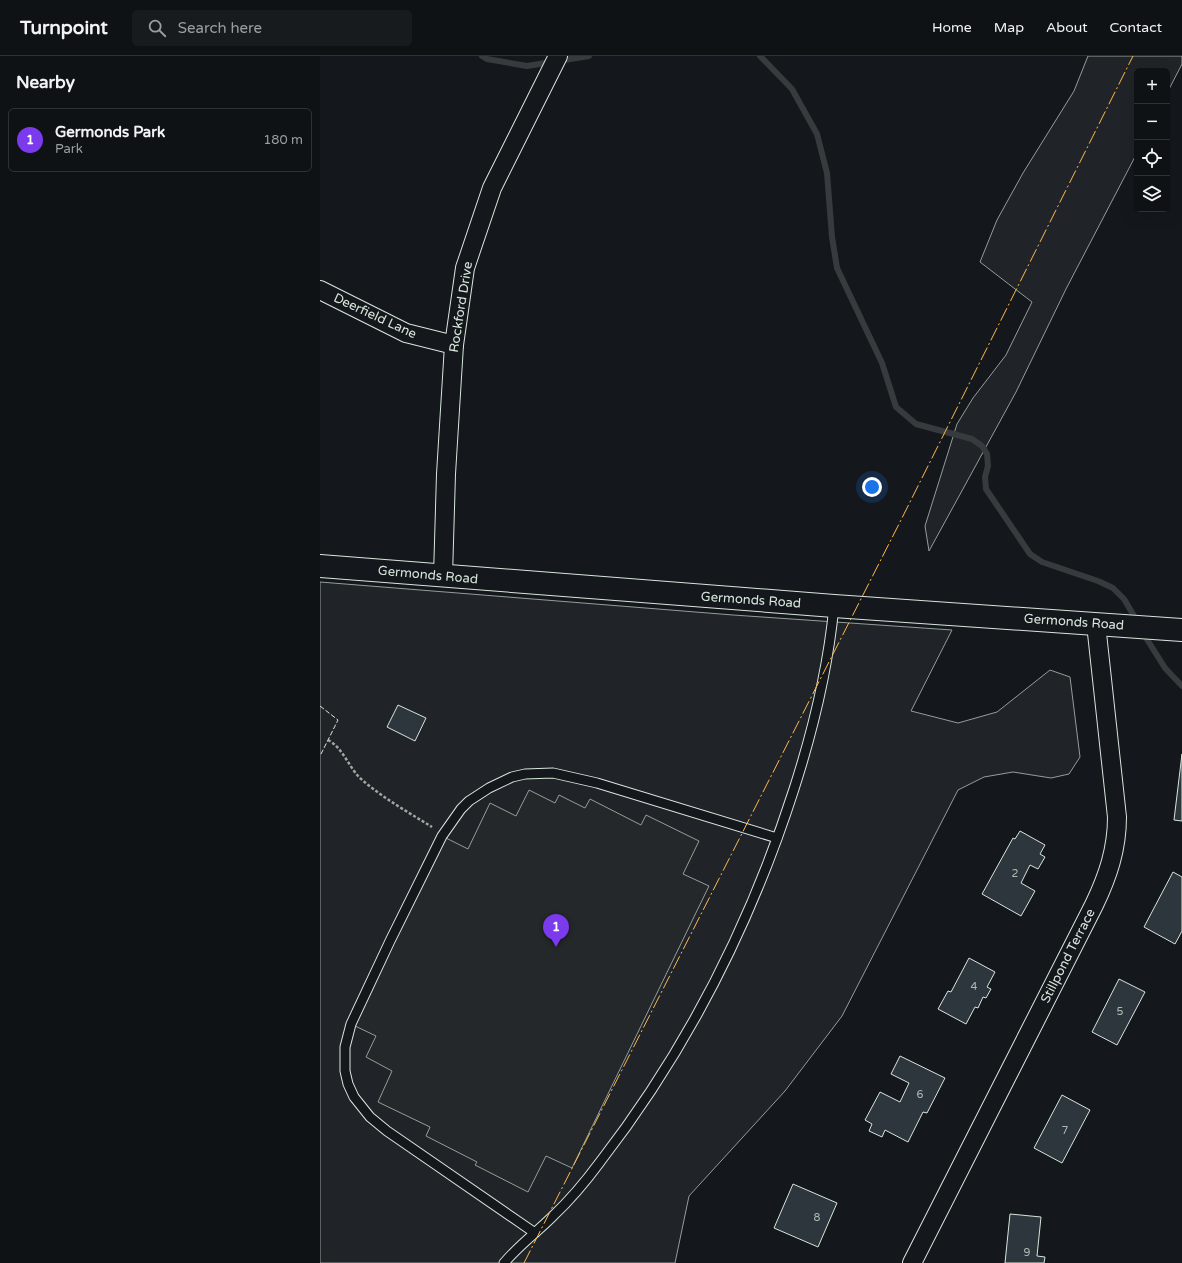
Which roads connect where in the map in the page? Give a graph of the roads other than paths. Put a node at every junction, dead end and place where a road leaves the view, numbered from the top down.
1 (558, 56) edge
2 (320, 290) edge
3 (454, 346) junction
4 (320, 566) edge
5 (443, 576) junction
6 (834, 606) junction
7 (1096, 624) junction
8 (1182, 630) edge
9 (777, 838) junction
10 (535, 1233) junction
11 (504, 1263) edge
12 (912, 1263) edge

1 - 3 street, Rockford Drive
2 - 3 street, Deerfield Lane
3 - 5 street, Rockford Drive
4 - 5 street, Germonds Road
5 - 6 street, Germonds Road
6 - 7 street, Germonds Road
6 - 9 lane
7 - 8 street, Germonds Road
7 - 12 street, Stillpond Terrace
9 - 10 lane
9 - 10 lane
10 - 11 lane

